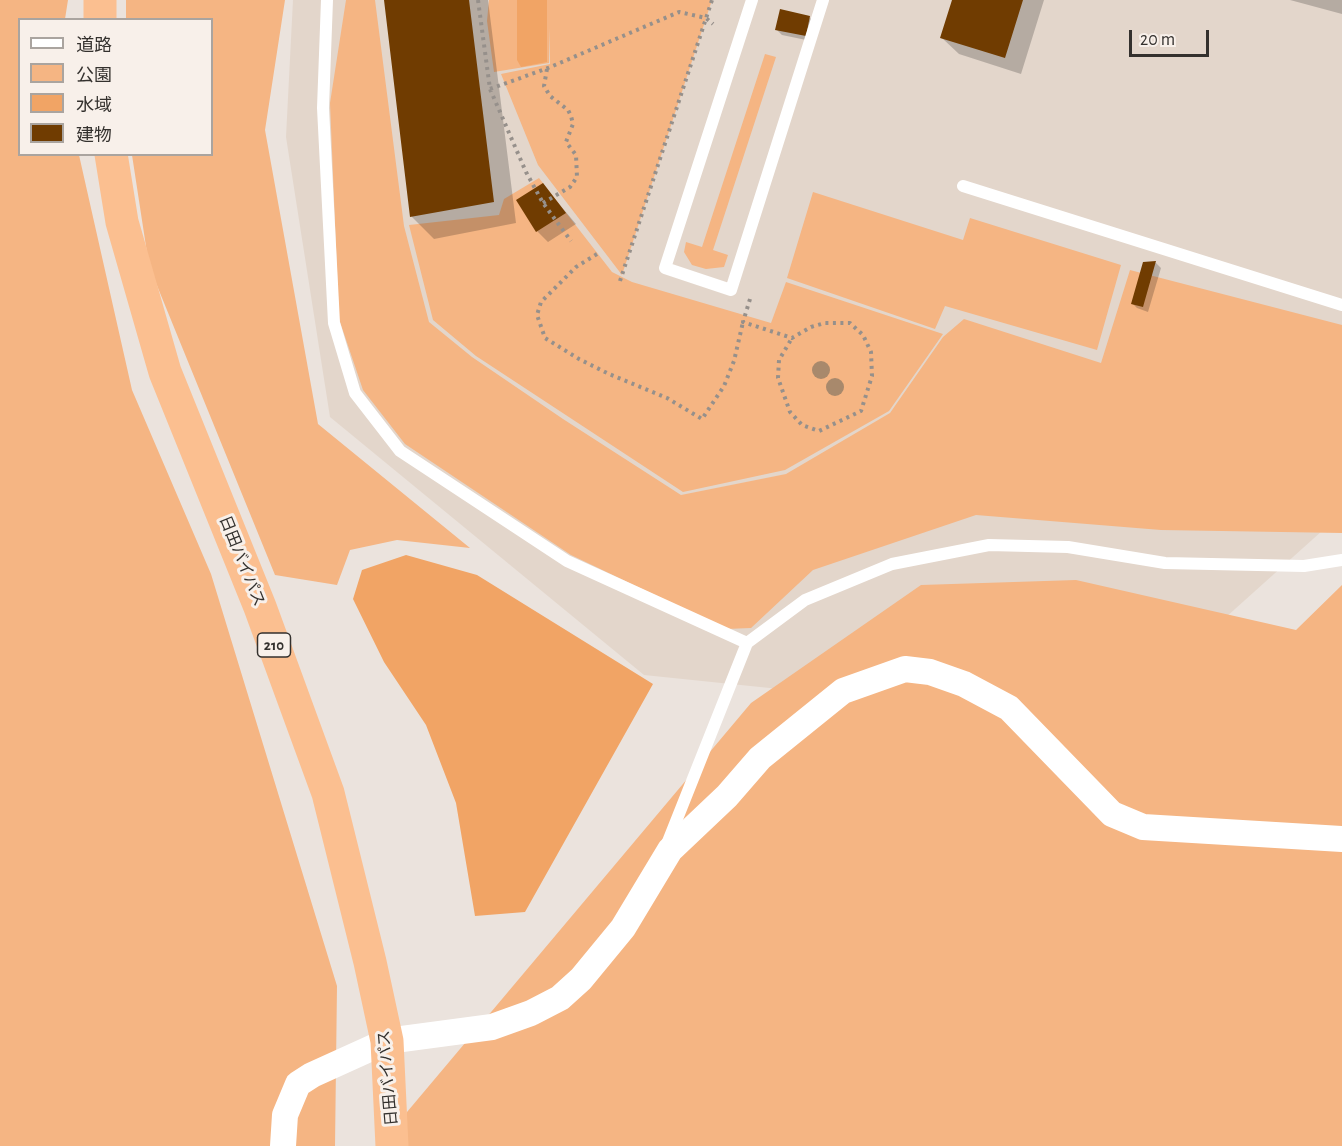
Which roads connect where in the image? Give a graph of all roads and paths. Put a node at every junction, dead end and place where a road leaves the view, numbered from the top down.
1 (100, 0) edge
2 (327, 0) edge
3 (478, 0) edge
4 (712, 0) edge
5 (752, 0) edge
6 (823, 0) edge
7 (100, 18) edge
8 (706, 18) junction
9 (714, 24) dead end
10 (548, 68) junction
11 (490, 89) junction
12 (111, 156) edge
13 (963, 186) dead end
14 (543, 203) junction
15 (571, 241) dead end
16 (597, 254) dead end
17 (620, 280) dead end
18 (752, 293) dead end
19 (1342, 305) edge
20 (743, 322) junction
21 (792, 338) junction
22 (1342, 560) edge
23 (747, 644) junction
24 (1342, 839) edge
25 (654, 876) junction
26 (387, 1041) junction
27 (283, 1146) edge
28 (392, 1146) edge

1 - 7 highway
2 - 23 lane
3 - 11 path
4 - 8 path
5 - 6 lane
8 - 9 path
8 - 10 path
8 - 17 path
10 - 11 path
10 - 14 path
11 - 14 path
12 - 26 highway, 日田バイパス / 210
13 - 19 lane
14 - 15 path
16 - 20 path
18 - 20 path
20 - 21 path
21 - 21 path
22 - 23 lane
23 - 25 lane
24 - 25 street
25 - 26 street
26 - 27 street
26 - 28 highway, 日田バイパス / 210

